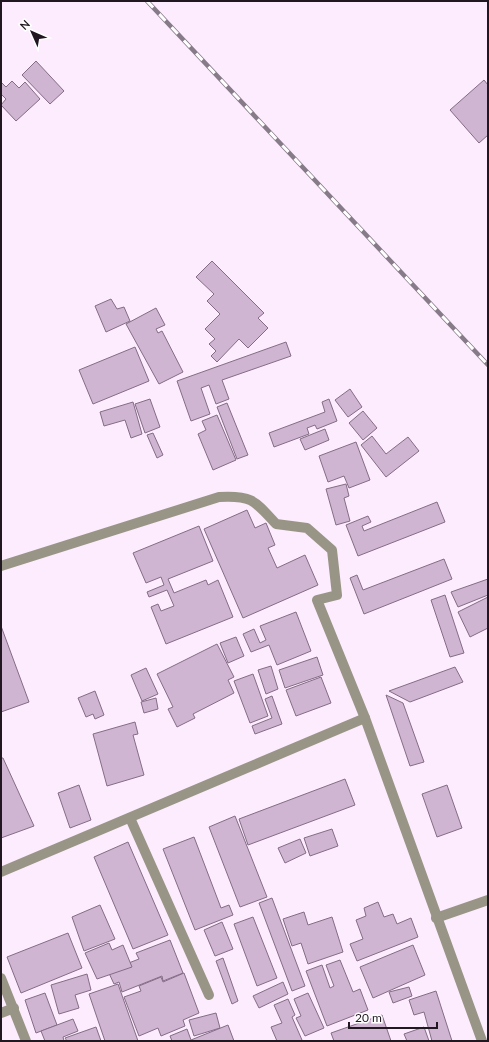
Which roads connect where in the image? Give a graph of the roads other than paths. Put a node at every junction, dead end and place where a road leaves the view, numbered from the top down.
1 (1, 566) edge
2 (365, 718) junction
3 (130, 818) junction
4 (1, 872) edge
5 (488, 900) edge
6 (436, 918) junction
7 (1, 978) edge
8 (209, 995) dead end
9 (14, 1008) junction
10 (1, 1013) edge
11 (26, 1041) edge
12 (482, 1041) edge

1 - 2 street
2 - 3 street
2 - 6 street
3 - 4 street
3 - 8 street
5 - 6 street
6 - 12 street
7 - 9 street
9 - 10 street
9 - 11 street

